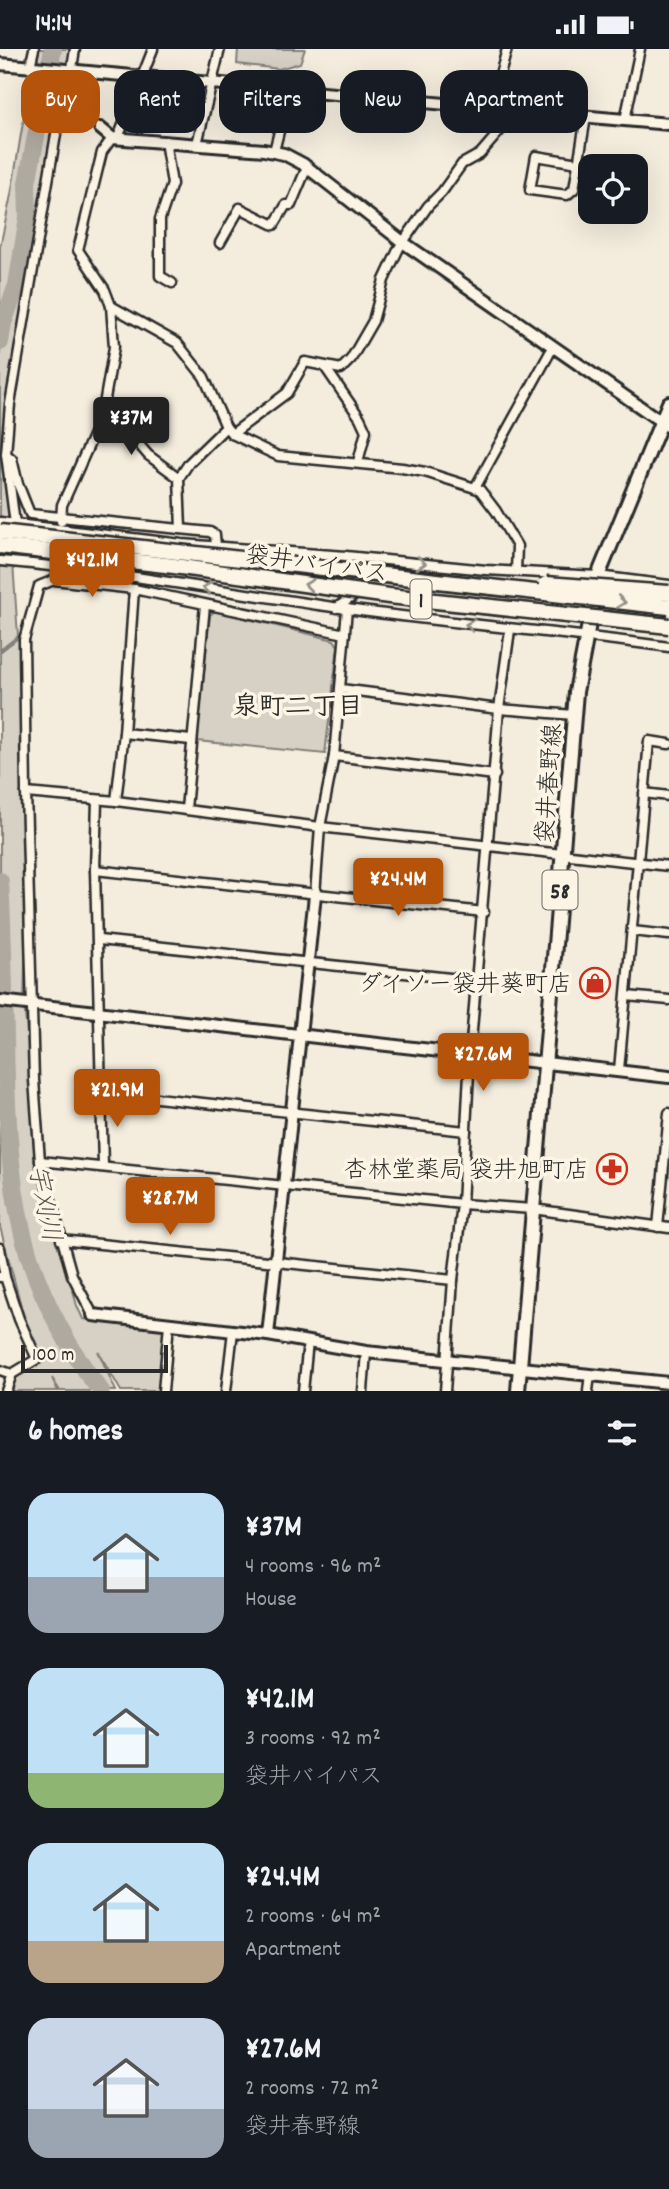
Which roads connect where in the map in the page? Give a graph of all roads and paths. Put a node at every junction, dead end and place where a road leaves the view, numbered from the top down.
1 (34, 49) edge
2 (75, 49) edge
3 (153, 49) edge
4 (220, 49) edge
5 (507, 49) edge
6 (640, 49) edge
7 (0, 64) edge
8 (32, 67) junction
9 (62, 70) edge
10 (72, 70) edge
11 (144, 70) edge
12 (501, 70) edge
13 (205, 82) edge
14 (214, 83) junction
15 (219, 83) edge
16 (326, 92) edge
17 (440, 102) edge
18 (588, 117) edge
19 (625, 120) junction
20 (669, 124) edge
21 (100, 128) dead end
22 (56, 133) edge
23 (117, 133) edge
24 (279, 133) edge
25 (498, 133) edge
26 (583, 133) edge
27 (115, 138) junction
28 (165, 141) junction
29 (197, 144) junction
30 (274, 151) junction
31 (580, 154) edge
32 (578, 163) joint
33 (307, 167) junction
34 (220, 243) dead end
35 (404, 243) junction
36 (172, 283) dead end
37 (111, 306) junction
38 (553, 347) junction
39 (325, 367) junction
40 (669, 403) edge
41 (104, 408) junction
42 (665, 425) edge
43 (229, 431) junction
44 (6, 454) junction
45 (358, 462) junction
46 (179, 478) junction
47 (475, 488) junction
48 (61, 519) junction
49 (0, 522) edge
50 (15, 524) junction
51 (181, 529) junction
52 (0, 533) edge
53 (0, 546) edge
54 (216, 547) junction
55 (346, 556) junction
56 (0, 561) edge
57 (358, 566) dead end
58 (516, 571) junction
59 (598, 576) junction
60 (454, 582) junction
61 (669, 585) edge
62 (134, 589) junction
63 (669, 593) edge
64 (354, 596) dead end
65 (389, 596) junction
66 (205, 605) junction
67 (669, 607) edge
68 (336, 608) junction
69 (347, 609) junction
70 (669, 626) edge
71 (510, 630) junction
72 (345, 634) junction
73 (669, 634) edge
74 (587, 635) junction
75 (669, 647) edge
76 (341, 689) junction
77 (499, 709) junction
78 (574, 715) junction
79 (124, 733) junction
80 (191, 740) junction
81 (669, 744) edge
82 (334, 756) junction
83 (495, 775) junction
84 (26, 793) junction
85 (645, 793) junction
86 (669, 796) edge
87 (97, 800) junction
88 (116, 801) junction
89 (186, 809) junction
90 (320, 827) junction
91 (489, 845) junction
92 (563, 854) junction
93 (638, 863) junction
94 (669, 866) edge
95 (95, 870) junction
96 (315, 895) junction
97 (484, 912) junction
98 (632, 931) junction
99 (669, 935) edge
100 (99, 940) junction
101 (309, 961) junction
102 (478, 981) junction
103 (627, 996) junction
104 (669, 1000) edge
105 (0, 1001) edge
106 (33, 1005) junction
107 (98, 1011) junction
108 (299, 1035) junction
109 (471, 1055) junction
110 (545, 1063) junction
111 (620, 1070) junction
112 (669, 1077) edge
113 (101, 1092) junction
114 (292, 1112) junction
115 (669, 1113) edge
116 (466, 1131) junction
117 (667, 1154) edge
118 (40, 1161) junction
119 (103, 1166) junction
120 (284, 1185) junction
121 (462, 1204) junction
122 (533, 1209) junction
123 (658, 1227) junction
124 (669, 1228) edge
125 (61, 1240) junction
126 (0, 1248) edge
127 (276, 1263) junction
128 (3, 1277) edge
129 (453, 1280) junction
130 (93, 1315) joint
131 (169, 1324) junction
132 (233, 1331) junction
133 (268, 1335) junction
134 (307, 1342) junction
135 (366, 1352) junction
136 (449, 1361) junction
137 (521, 1367) junction
138 (0, 1370) edge
139 (12, 1374) junction
140 (590, 1374) junction
141 (669, 1383) edge
142 (6, 1391) edge
143 (163, 1391) edge
144 (226, 1391) edge
145 (303, 1391) edge
146 (363, 1391) edge
147 (445, 1391) edge
148 (518, 1391) edge
149 (589, 1391) edge

1 - 8 street
2 - 10 street
3 - 11 street
4 - 14 street
5 - 12 street
6 - 19 street
7 - 8 street
8 - 9 street
13 - 14 street
14 - 15 street
14 - 29 street
16 - 17 street
18 - 19 street
19 - 20 street
21 - 27 street
22 - 44 street
23 - 27 street
24 - 30 street
25 - 35 street
26 - 31 street
27 - 28 street
27 - 37 street
28 - 29 street
28 - 36 street
29 - 30 street
30 - 33 street
32 - 32 street
33 - 34 street
33 - 35 street
35 - 38 street
35 - 39 street
37 - 41 street
37 - 43 street
38 - 42 street
38 - 47 street
39 - 43 street
39 - 45 street
40 - 42 main road, 袋井春野線 / 58
41 - 46 street
41 - 48 street
42 - 59 main road, 袋井春野線 / 58
43 - 45 street
43 - 46 street
44 - 48 street
44 - 50 street
45 - 47 street
46 - 51 street
47 - 58 street
48 - 51 street
49 - 50 street
50 - 54 street
51 - 54 street
52 - 60 highway, 袋井バイパス / 1, bridge
65 -> 53 highway, 袋井バイパス / 1, bridge
54 - 55 street
55 - 57 street
55 -> 58 street
68 -> 56 street
58 - 59 street
59 - 61 street
59 - 74 main road, 袋井春野線 / 58
60 - 63 highway, bridge
60 -> 67 highway, 袋井バイパス / 1, bridge
62 - 66 street
62 - 79 street
62 - 84 street
64 - 68 street
65 - 70 highway, 袋井バイパス / 1, bridge
65 - 73 highway, bridge
66 - 72 street
66 - 80 street
68 - 69 street
71 -> 69 street
69 - 72 street
71 - 74 street
71 - 77 street
72 - 76 street
74 - 75 street
74 - 78 main road, 袋井春野線 / 58
76 - 77 street
76 - 82 street
77 - 78 street
77 - 83 street
78 - 92 main road, 袋井春野線 / 58
79 - 80 street
79 - 88 street
80 - 89 street
81 - 85 street
82 - 83 street
82 - 90 street
83 - 91 street
84 - 87 street
84 - 106 street
85 - 86 street
85 - 93 street
87 - 88 street
87 - 95 street
88 - 89 street
89 - 90 street
90 - 91 street
90 - 96 street
91 - 92 street
91 - 97 street
92 - 93 street
92 - 110 main road, 袋井春野線 / 58
93 - 94 street
93 - 98 street
95 - 96 street
95 - 100 street
96 - 97 street
96 - 101 street
97 - 102 street
98 - 99 street
98 - 103 street
100 - 101 street
100 - 107 street
101 - 102 street
101 - 108 street
102 - 109 street
103 - 104 street
103 - 111 street
105 - 106 street
106 - 107 street
106 - 118 street
107 - 108 street
107 - 113 street
108 - 109 street
108 - 114 street
109 - 110 street
109 - 116 street
110 - 111 street
110 - 122 main road, 袋井春野線 / 58
111 - 112 street
113 - 114 street
113 - 119 street
114 - 116 street
114 - 120 street
115 - 117 street
116 - 121 street
117 - 123 street
118 - 119 street
118 - 125 street
119 - 120 street
120 - 121 street
120 - 127 street
121 - 122 street
121 - 129 street
122 - 123 street
122 - 137 main road, 袋井春野線 / 58
123 - 124 street
125 - 127 street
125 - 130 street
126 - 128 street
127 - 129 street
127 - 133 street
128 - 139 street
129 - 136 street
130 - 131 street
131 - 132 street
131 - 143 street
132 - 133 street
132 - 144 street
133 - 134 street
134 - 135 street
134 - 145 street
135 - 136 street
135 - 146 street
136 - 137 street
136 - 147 street
137 - 140 street
137 - 148 main road, 袋井春野線 / 58
138 - 139 street
139 - 142 street
140 - 141 street
140 - 149 street

